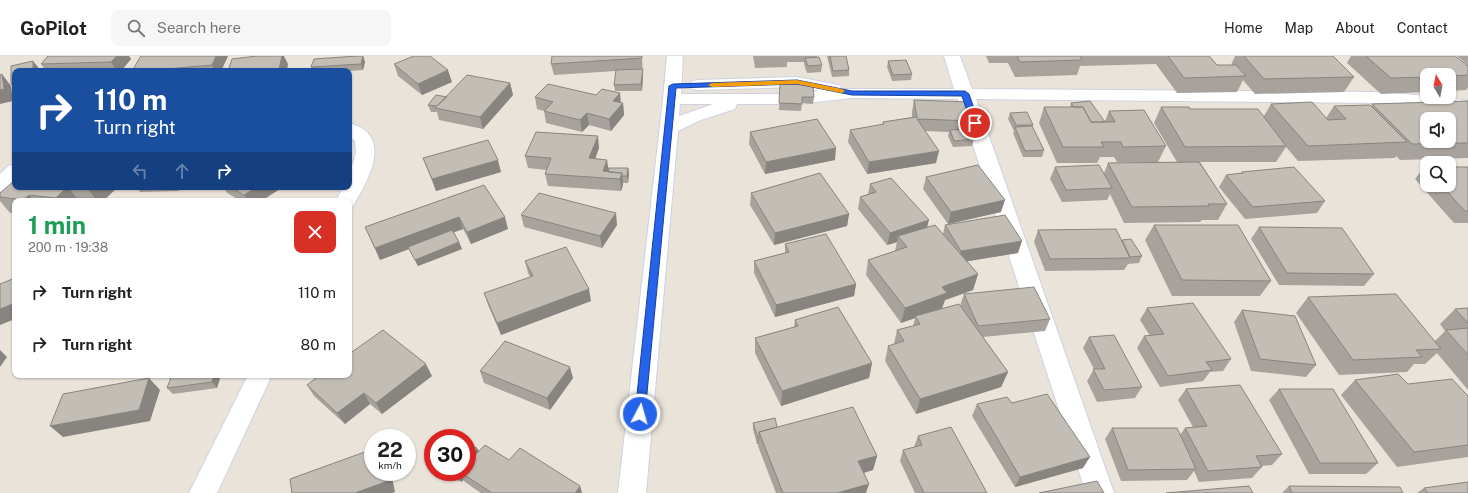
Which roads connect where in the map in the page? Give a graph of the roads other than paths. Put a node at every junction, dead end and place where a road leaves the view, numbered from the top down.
1 (952, 56) edge
2 (682, 64) edge
3 (1343, 79) edge
4 (673, 92) junction
5 (744, 92) junction
6 (965, 94) junction
7 (1359, 97) junction
8 (1468, 106) edge
9 (669, 128) junction
10 (352, 131) edge
11 (12, 173) edge
12 (0, 186) edge
13 (352, 189) edge
14 (259, 378) edge
15 (203, 493) edge
16 (632, 493) edge
17 (1100, 493) edge

1 - 6 street
2 - 4 street
2 - 5 street
3 - 7 street
4 - 5 street
4 - 9 street
5 - 6 street
5 - 9 street
6 - 7 street
6 - 17 street
7 - 8 street
9 - 16 street
10 - 13 street
11 - 12 street
14 - 15 street

